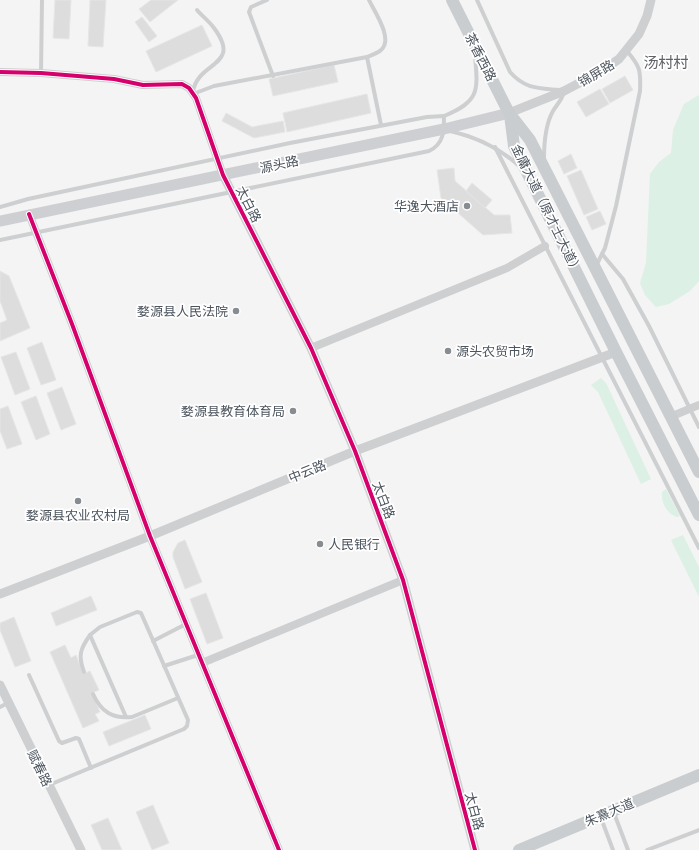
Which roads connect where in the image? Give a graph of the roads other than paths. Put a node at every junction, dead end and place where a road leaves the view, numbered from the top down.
1 (42, 0) edge
2 (267, 0) edge
3 (369, 0) edge
4 (452, 0) edge
5 (477, 0) edge
6 (651, 0) edge
7 (197, 10) dead end
8 (474, 43) junction
9 (626, 50) junction
10 (367, 57) junction
11 (0, 72) edge
12 (41, 73) junction
13 (273, 76) junction
14 (564, 91) junction
15 (193, 94) junction
16 (509, 113) junction
17 (444, 116) junction
18 (381, 125) junction
19 (444, 129) junction
20 (494, 147) junction
21 (217, 159) junction
22 (544, 167) junction
23 (528, 173) junction
24 (223, 175) junction
25 (231, 192) junction
26 (0, 207) edge
27 (29, 214) junction
28 (0, 221) edge
29 (36, 233) junction
30 (0, 240) edge
31 (545, 246) junction
32 (602, 254) junction
33 (595, 269) junction
34 (311, 348) junction
35 (616, 352) junction
36 (602, 358) junction
37 (699, 404) edge
38 (690, 408) junction
39 (670, 417) junction
40 (699, 427) edge
41 (355, 451) junction
42 (699, 472) edge
43 (699, 515) edge
44 (150, 536) junction
45 (699, 548) edge
46 (403, 580) junction
47 (0, 594) edge
48 (186, 624) junction
49 (90, 635) junction
50 (153, 641) junction
51 (198, 655) junction
52 (202, 663) junction
53 (164, 666) junction
54 (84, 672) dead end
55 (29, 675) dead end
56 (0, 685) edge
57 (93, 694) dead end
58 (178, 698) junction
59 (4, 705) edge
60 (126, 717) junction
61 (91, 768) junction
62 (699, 775) edge
63 (49, 785) junction
64 (613, 810) junction
65 (601, 815) junction
66 (699, 830) edge
67 (81, 850) edge
68 (279, 850) edge
69 (475, 850) edge
70 (519, 850) edge
71 (613, 850) edge
72 (628, 850) edge
73 (647, 850) edge

1 - 12 lane
2 - 13 lane
3 - 10 lane
4 - 8 main road, 茶香西路
5 - 14 lane
6 - 9 street, 锦屏路
7 - 15 lane
8 - 16 main road, 茶香西路
8 - 17 lane
9 - 14 street, 锦屏路
9 - 32 lane
10 - 13 lane
10 - 18 lane
11 - 12 street
12 - 15 street
13 - 15 lane
14 - 16 street, 锦屏路
14 - 22 lane
15 - 21 street
16 - 19 main road, 源头路
16 - 22 main road, 金庸大道（原才士大道）
16 - 23 main road, 金庸大道（原才士大道）
17 - 18 lane
17 - 19 lane
18 - 21 lane
19 - 20 lane
19 - 24 main road, 源头路
19 - 25 lane
20 - 23 lane
20 - 31 lane
21 - 24 street
21 - 26 lane
22 - 33 main road, 金庸大道（原才士大道）
23 - 35 main road, 金庸大道（原才士大道）
24 - 25 street, 太白路
24 - 27 main road, 源头路
25 - 29 lane
25 - 34 street, 太白路
27 - 28 main road, 源头路
27 - 29 street
29 - 30 lane
29 - 44 street
31 - 34 street
31 - 36 lane
32 - 33 lane
32 - 38 lane
33 - 39 main road, 金庸大道（原才士大道）
34 - 41 street, 太白路
35 - 36 street, 中云路
35 - 43 main road, 金庸大道（原才士大道）
36 - 41 street, 中云路
36 - 45 lane
37 - 38 street
38 - 39 street
38 - 40 lane
39 - 42 main road, 金庸大道（原才士大道）
41 - 44 street, 中云路
41 - 46 street, 太白路
44 - 47 street, 中云路
44 - 48 street
46 - 52 street
46 - 69 street, 太白路
48 - 50 lane
48 - 51 street
49 - 50 lane
49 - 54 lane
49 - 60 lane
50 - 53 lane
51 - 52 street
51 - 53 lane
52 - 68 street
53 - 58 lane
55 - 61 lane
56 - 59 street, 赋春路
57 - 60 lane
58 - 60 lane
58 - 61 lane
59 - 63 street, 赋春路
61 - 63 lane
62 - 64 main road, 朱熹大道
63 - 67 street, 赋春路
64 - 65 main road, 朱熹大道
64 - 72 lane
65 - 70 main road, 朱熹大道
65 - 71 lane
66 - 73 lane

